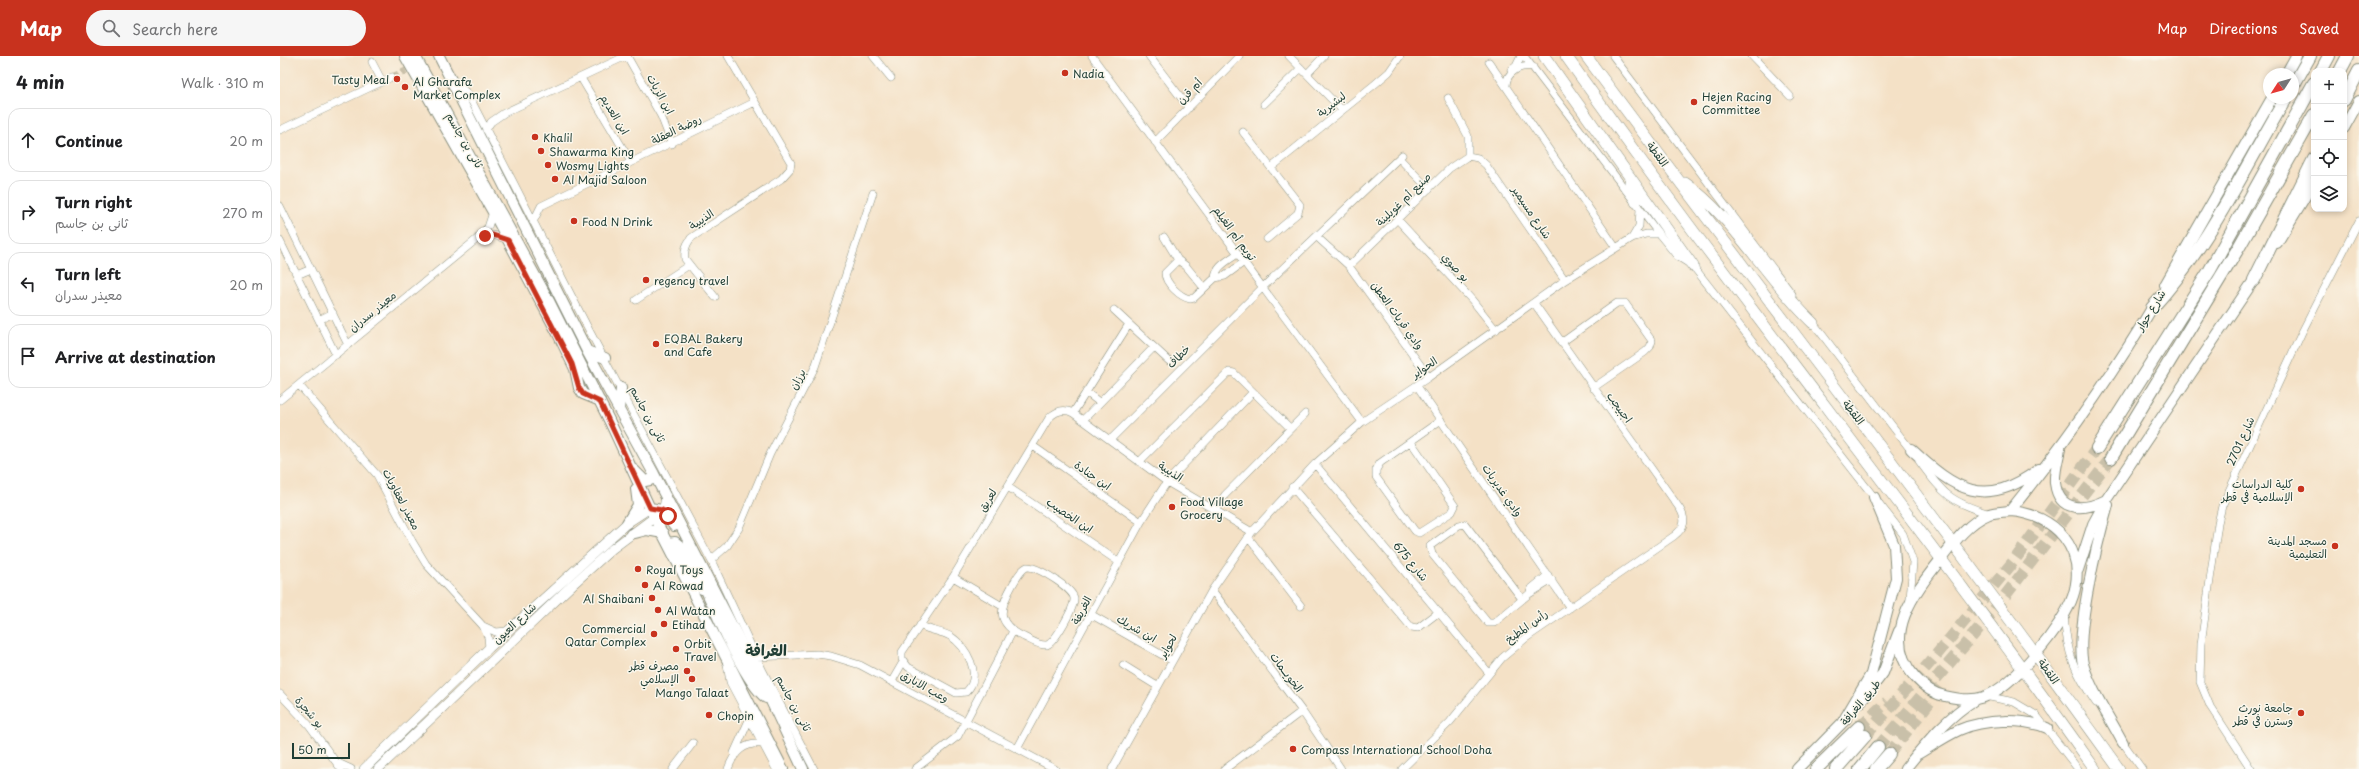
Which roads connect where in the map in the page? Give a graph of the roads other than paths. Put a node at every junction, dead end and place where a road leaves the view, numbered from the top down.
1 (406, 56) edge
2 (415, 56) edge
3 (439, 56) edge
4 (627, 56) edge
5 (728, 56) edge
6 (873, 56) edge
7 (1092, 56) edge
8 (1149, 56) edge
9 (1239, 56) edge
10 (1289, 56) edge
11 (1324, 56) edge
12 (1400, 56) edge
13 (1521, 56) edge
14 (1524, 56) edge
15 (1544, 56) edge
16 (1566, 56) edge
17 (1586, 56) edge
18 (1613, 56) edge
19 (1752, 56) edge
20 (2296, 56) edge
21 (2310, 56) edge
22 (2329, 56) edge
23 (2348, 56) edge
24 (372, 62) dead end
25 (1489, 62) dead end
26 (1533, 67) junction
27 (1301, 68) junction
28 (2289, 68) edge
29 (2323, 68) edge
30 (2342, 68) edge
31 (1513, 70) junction
32 (2359, 71) edge
33 (1307, 74) junction
34 (1498, 74) junction
35 (2299, 75) edge
36 (450, 77) junction
37 (392, 78) tunnel mouth
38 (580, 78) junction
39 (891, 78) dead end
40 (382, 82) junction
41 (1506, 86) junction
42 (2311, 88) edge
43 (2347, 94) edge
44 (1790, 96) dead end
45 (1448, 98) dead end
46 (2359, 101) edge
47 (755, 102) junction
48 (1264, 104) dead end
49 (2269, 104) edge
50 (2282, 104) edge
51 (1189, 108) junction
52 (1342, 110) junction
53 (480, 118) junction
54 (495, 119) junction
55 (2311, 120) edge
56 (2347, 123) edge
57 (280, 130) edge
58 (486, 130) junction
59 (1243, 132) dead end
60 (1155, 142) junction
61 (672, 144) junction
62 (1468, 156) junction
63 (631, 162) junction
64 (2311, 165) edge
65 (1272, 167) junction
66 (1628, 174) junction
67 (1674, 176) junction
68 (2311, 187) edge
69 (1429, 189) junction
70 (873, 193) dead end
71 (522, 200) junction
72 (1638, 205) junction
73 (280, 206) edge
74 (541, 206) junction
75 (493, 212) junction
76 (1398, 220) junction
77 (2359, 221) edge
78 (533, 222) junction
79 (1659, 234) junction
80 (1317, 237) junction
81 (1164, 238) dead end
82 (1632, 238) junction
83 (478, 239) junction
84 (1267, 239) dead end
85 (508, 240) junction
86 (280, 241) edge
87 (1616, 248) junction
88 (1237, 254) junction
89 (1178, 260) junction
90 (1244, 262) junction
91 (688, 265) junction
92 (1349, 266) junction
93 (1693, 266) junction
94 (311, 269) junction
95 (297, 275) junction
96 (1215, 278) junction
97 (1565, 280) junction
98 (2254, 280) junction
99 (1204, 288) junction
100 (1262, 288) junction
101 (715, 297) dead end
102 (636, 300) dead end
103 (1534, 303) junction
104 (2152, 308) junction
105 (1114, 310) dead end
106 (333, 313) junction
107 (319, 320) junction
108 (1813, 323) junction
109 (1129, 324) junction
110 (1496, 330) junction
111 (1561, 343) junction
112 (348, 345) junction
113 (1154, 347) junction
114 (587, 351) junction
115 (336, 355) junction
116 (604, 358) junction
117 (1169, 361) dead end
118 (1430, 377) junction
119 (299, 385) junction
120 (1417, 386) junction
121 (621, 388) junction
122 (1593, 388) junction
123 (1086, 392) junction
124 (1253, 392) junction
125 (280, 400) edge
126 (600, 402) junction
127 (1099, 402) junction
128 (619, 410) junction
129 (1073, 413) junction
130 (1305, 414) dead end
131 (1083, 420) junction
132 (1442, 421) junction
133 (610, 422) junction
134 (1362, 422) junction
135 (1290, 428) junction
136 (1110, 440) junction
137 (1411, 442) junction
138 (1032, 446) junction
139 (2061, 447) junction
140 (2097, 448) tunnel mouth
141 (1911, 449) junction
142 (2111, 458) tunnel mouth
143 (1139, 462) junction
144 (2048, 462) junction
145 (629, 464) junction
146 (1315, 464) junction
147 (654, 474) junction
148 (1167, 482) junction
149 (1008, 486) junction
150 (1290, 489) junction
151 (2109, 496) junction
152 (1874, 497) junction
153 (666, 498) junction
154 (1215, 510) junction
155 (2010, 511) junction
156 (655, 512) junction
157 (1990, 514) junction
158 (1141, 522) junction
159 (627, 523) junction
160 (1684, 523) joint
161 (663, 533) junction
162 (631, 534) junction
163 (1250, 535) junction
164 (668, 543) junction
165 (1953, 543) junction
166 (1941, 559) junction
167 (711, 560) junction
168 (1119, 562) junction
169 (2076, 576) junction
170 (953, 577) junction
171 (1550, 578) junction
172 (1212, 590) junction
173 (707, 596) junction
174 (1522, 599) junction
175 (1910, 600) junction
176 (1002, 606) junction
177 (1300, 606) dead end
178 (1570, 608) junction
179 (1439, 612) junction
180 (1092, 615) junction
181 (2064, 615) junction
182 (1902, 622) junction
183 (920, 625) junction
184 (483, 626) junction
185 (507, 631) junction
186 (1013, 631) junction
187 (489, 648) junction
188 (2036, 653) junction
189 (775, 656) junction
190 (726, 657) junction
191 (757, 657) junction
192 (1171, 660) junction
193 (903, 662) junction
194 (1124, 664) dead end
195 (2023, 668) junction
196 (762, 669) junction
197 (1489, 673) junction
198 (974, 677) junction
199 (892, 681) junction
200 (986, 683) junction
201 (1157, 686) junction
202 (280, 694) edge
203 (1981, 697) junction
204 (771, 701) junction
205 (1302, 711) junction
206 (750, 718) junction
207 (966, 721) junction
208 (1842, 723) junction
209 (2048, 728) junction
210 (2123, 743) junction
211 (693, 744) dead end
212 (763, 744) junction
213 (1878, 747) tunnel mouth
214 (1017, 750) junction
215 (1889, 754) tunnel mouth
216 (734, 755) junction
217 (1916, 756) junction
218 (340, 766) edge
219 (351, 769) edge
220 (364, 769) edge
221 (378, 769) edge
222 (673, 769) edge
223 (728, 769) edge
224 (776, 769) edge
225 (784, 769) edge
226 (803, 769) edge
227 (814, 769) edge
228 (915, 769) edge
229 (1055, 769) edge
230 (1112, 769) edge
231 (1225, 769) edge
232 (1341, 769) edge
233 (1402, 769) edge
234 (1797, 769) edge
235 (1816, 769) edge
236 (1836, 769) edge
237 (1860, 769) edge
238 (1876, 769) edge
239 (1905, 769) edge
240 (2078, 769) edge
241 (2095, 769) edge
242 (2119, 769) edge
243 (2142, 769) edge
244 (2251, 769) edge

1 - 75 main road, ثانى بن جاسم
2 - 126 main road
3 - 36 main road, ثانى بن جاسم
4 - 38 street
4 - 61 street, ابن الزيات
5 - 47 street
6 - 39 street
7 - 60 street, تويم أم الغيلم
8 - 51 street
9 - 51 street, أم قرن
10 - 27 street
11 - 33 street
12 - 52 street, لبشيرية
13 - 31 street
14 - 26 street
15 - 66 main road
16 - 166 main road, اللقطة
17 - 67 main road, اللقطة
18 - 108 street, اللقطة
19 - 44 street
20 - 28 main road
21 - 35 highway
22 - 29 highway
23 - 30 highway
24 - 40 street
25 - 34 street
26 - 31 street
26 - 72 street
27 - 33 street
27 - 48 street
31 - 34 street
31 - 41 street
32 - 43 highway
33 - 52 street
34 - 41 street
36 - 53 street, ثانى بن جاسم
36 - 114 main road, ثانى بن جاسم
37 - 40 street
38 - 54 street
38 - 63 street, ابن العديم
40 - 57 street
41 - 87 street
42 - 140 highway
45 - 62 street
46 - 56 main road
47 - 61 street, روضة العقلة
47 - 91 street, الذيبية
49 - 104 main road, شارع حوار
50 - 104 highway
51 - 60 street, أم قرن
52 - 65 street, لبشيرية
53 - 54 street
53 - 58 street, ثانى بن جاسم
54 - 58 street
55 - 142 highway
58 - 71 street, ثانى بن جاسم
59 - 65 street
60 - 88 street, تويم أم الغيلم
61 - 63 street, روضة العقلة
62 - 69 street, صنيع أم غويلينة
62 - 97 street, شارع مسيمير
63 - 74 street, روضة العقلة
64 - 98 highway
65 - 84 street
66 - 72 main road
66 - 93 main road
67 - 108 main road
67 - 165 main road, اللقطة
68 - 98 main road
69 - 76 street, صنيع أم غويلينة
69 - 80 street
70 - 167 street, برزان
71 - 74 street
71 - 78 street, ثانى بن جاسم
72 - 79 street
72 - 82 street
73 - 94 street
74 - 78 street
75 - 83 street, معيذر سدران
75 - 85 main road, ثانى بن جاسم
76 - 92 street, صنيع أم غويلينة
76 - 110 street, بو صوي
77 - 244 street, شارع 2701
78 - 116 street, ثانى بن جاسم
79 - 82 street, الحواير
79 - 93 street
80 - 92 street
80 - 100 street
81 - 89 street
82 - 87 street, الحواير
83 - 85 street
83 - 112 street, معيذر سدران
85 - 126 main road, ثانى بن جاسم
86 - 95 street
87 - 97 street, الحواير
88 - 90 street, تويم أم الغيلم
88 - 96 street
89 - 99 street
89 - 99 street
90 - 96 street
90 - 100 street, تويم أم الغيلم
91 - 101 street
91 - 102 street
92 - 118 street, وادي قريات العطن
93 - 152 street
94 - 95 street
94 - 106 street
95 - 107 street
96 - 99 street
97 - 103 street, الحواير
98 - 151 main road
100 - 134 street, تويم أم الغيلم
100 - 136 street, خطاف
103 - 110 street, الحواير
103 - 111 street, اجبيجب
104 - 139 main road, شارع حوار
105 - 109 street
106 - 107 street
106 - 112 street
107 - 115 street
108 - 141 street, اللقطة
109 - 113 street
109 - 123 street
110 - 118 street, الحواير
111 - 122 street, اجبيجب
111 - 122 street
112 - 115 street, معيذر سدران
113 - 117 street
113 - 127 street
114 - 116 main road
114 - 128 main road, ثانى بن جاسم
115 - 119 street, معيذر سدران
116 - 121 street, ثانى بن جاسم
118 - 120 street, الحواير
119 - 125 street, معيذر سدران
119 - 184 street, معيذر لعفاويات
120 - 132 street, وادي غديريات
120 - 134 street, الحواير
121 - 128 main road
121 - 167 street, ثانى بن جاسم
122 - 160 street, اجبيجب
123 - 127 street
123 - 129 street
124 - 135 street
124 - 143 street
124 - 148 street, الغريفة
126 - 133 main road
127 - 131 street
128 - 147 main road, ثانى بن جاسم
129 - 131 street
129 - 138 street, لعريق
130 - 135 street
131 - 136 street, الذيبية
132 - 137 street
132 - 171 street, وادي غديريات
133 - 145 main road
133 - 159 main road
134 - 146 street, الحواير
135 - 154 street
136 - 143 street, الذيبية
137 - 137 street
138 - 149 street, لعريق
138 - 158 street, ابن جنادة
139 - 144 main road, شارع حوار
139 - 151 main road
141 - 144 main road
141 - 157 street, اللقطة
143 - 148 street, الذيبية
144 - 155 main road, شارع حوار
145 - 147 main road
145 - 156 main road
146 - 150 street, الحواير
146 - 179 street, شارع 675
147 - 153 main road, ثانى بن جاسم
148 - 154 street, الذيبية
148 - 158 street, الغريفة
149 - 168 street, ابن الخصيب
149 - 170 street, لعريق
150 - 163 street, الحواير
150 - 179 street
151 - 169 main road
151 - 210 main road
152 - 175 street
152 - 208 main road
153 - 156 street
153 - 204 main road, ثانى بن جاسم
154 - 163 street, الذيبية
155 - 157 main road
155 - 169 main road
156 - 159 street, شارع العيون
156 - 161 main road
156 - 162 street, شارع العيون
156 - 173 main road
157 - 165 main road, طريق الغرافة
158 - 168 street, الغريفة
159 - 185 street, شارع العيون
160 - 178 street, رأس المطبخ
161 - 162 main road
161 - 164 main road
162 - 221 street, شارع العيون
163 - 172 street, لحواير
163 - 177 street, الذيبية
164 - 173 main road
164 - 190 main road
165 - 166 main road, طريق الغرافة
165 - 188 main road, اللقطة
166 - 175 main road, طريق الغرافة
166 - 195 main road, اللقطة
167 - 191 street, ثانى بن جاسم
168 - 180 street, الغريفة
169 - 181 main road
170 - 176 street
170 - 183 street, لعريق
171 - 174 street
171 - 178 street, وادي غديريات
172 - 192 street, لحواير
172 - 205 street, الخويــمات
173 - 204 main road
174 - 174 street
175 - 182 main road, طريق الغرافة
176 - 186 street
176 - 186 street
178 - 197 street, رأس المطبخ
179 - 197 street, شارع 675
180 - 192 street, ابن شريك
180 - 214 street, الغريفة
181 - 188 main road
181 - 210 street, اللقطة
182 - 203 main road
182 - 208 main road, طريق الغرافة
183 - 193 street, لعريق
183 - 198 street
184 - 185 street
184 - 187 street, معيذر لعفاويات
185 - 187 street, شارع العيون
186 - 200 street
187 - 220 street, شارع العيون
188 - 195 main road
188 - 242 main road, اللقطة
189 - 191 street, وعب الابارق
189 - 196 street
189 - 199 street, وعب الابارق
190 - 206 street
190 - 225 main road
191 - 196 street, ثانى بن جاسم
192 - 201 street, لحواير
193 - 198 street
193 - 199 street, لعريق
194 - 201 street
195 - 203 main road
195 - 241 main road, اللقطة
196 - 227 street, ثانى بن جاسم
197 - 233 street, رأس المطبخ
198 - 200 street
199 - 207 street, وعب الابارق
200 - 207 street
201 - 230 street, لحواير
202 - 218 street, بو شجرة
203 - 209 street
203 - 217 main road
204 - 226 main road, ثانى بن جاسم
205 - 231 street
205 - 232 street, الخويــمات
206 - 212 street
206 - 216 street
207 - 214 street, وعب الابارق
207 - 228 street
208 - 234 main road, طريق الغرافة
209 - 217 main road
209 - 240 street
210 - 243 street, اللقطة
211 - 222 street
212 - 216 street
212 - 224 street
213 - 237 highway
214 - 229 street, وعب الابارق
215 - 238 highway
216 - 223 street
217 - 239 main road
218 - 219 street, بو شجرة
235 - 236 highway

